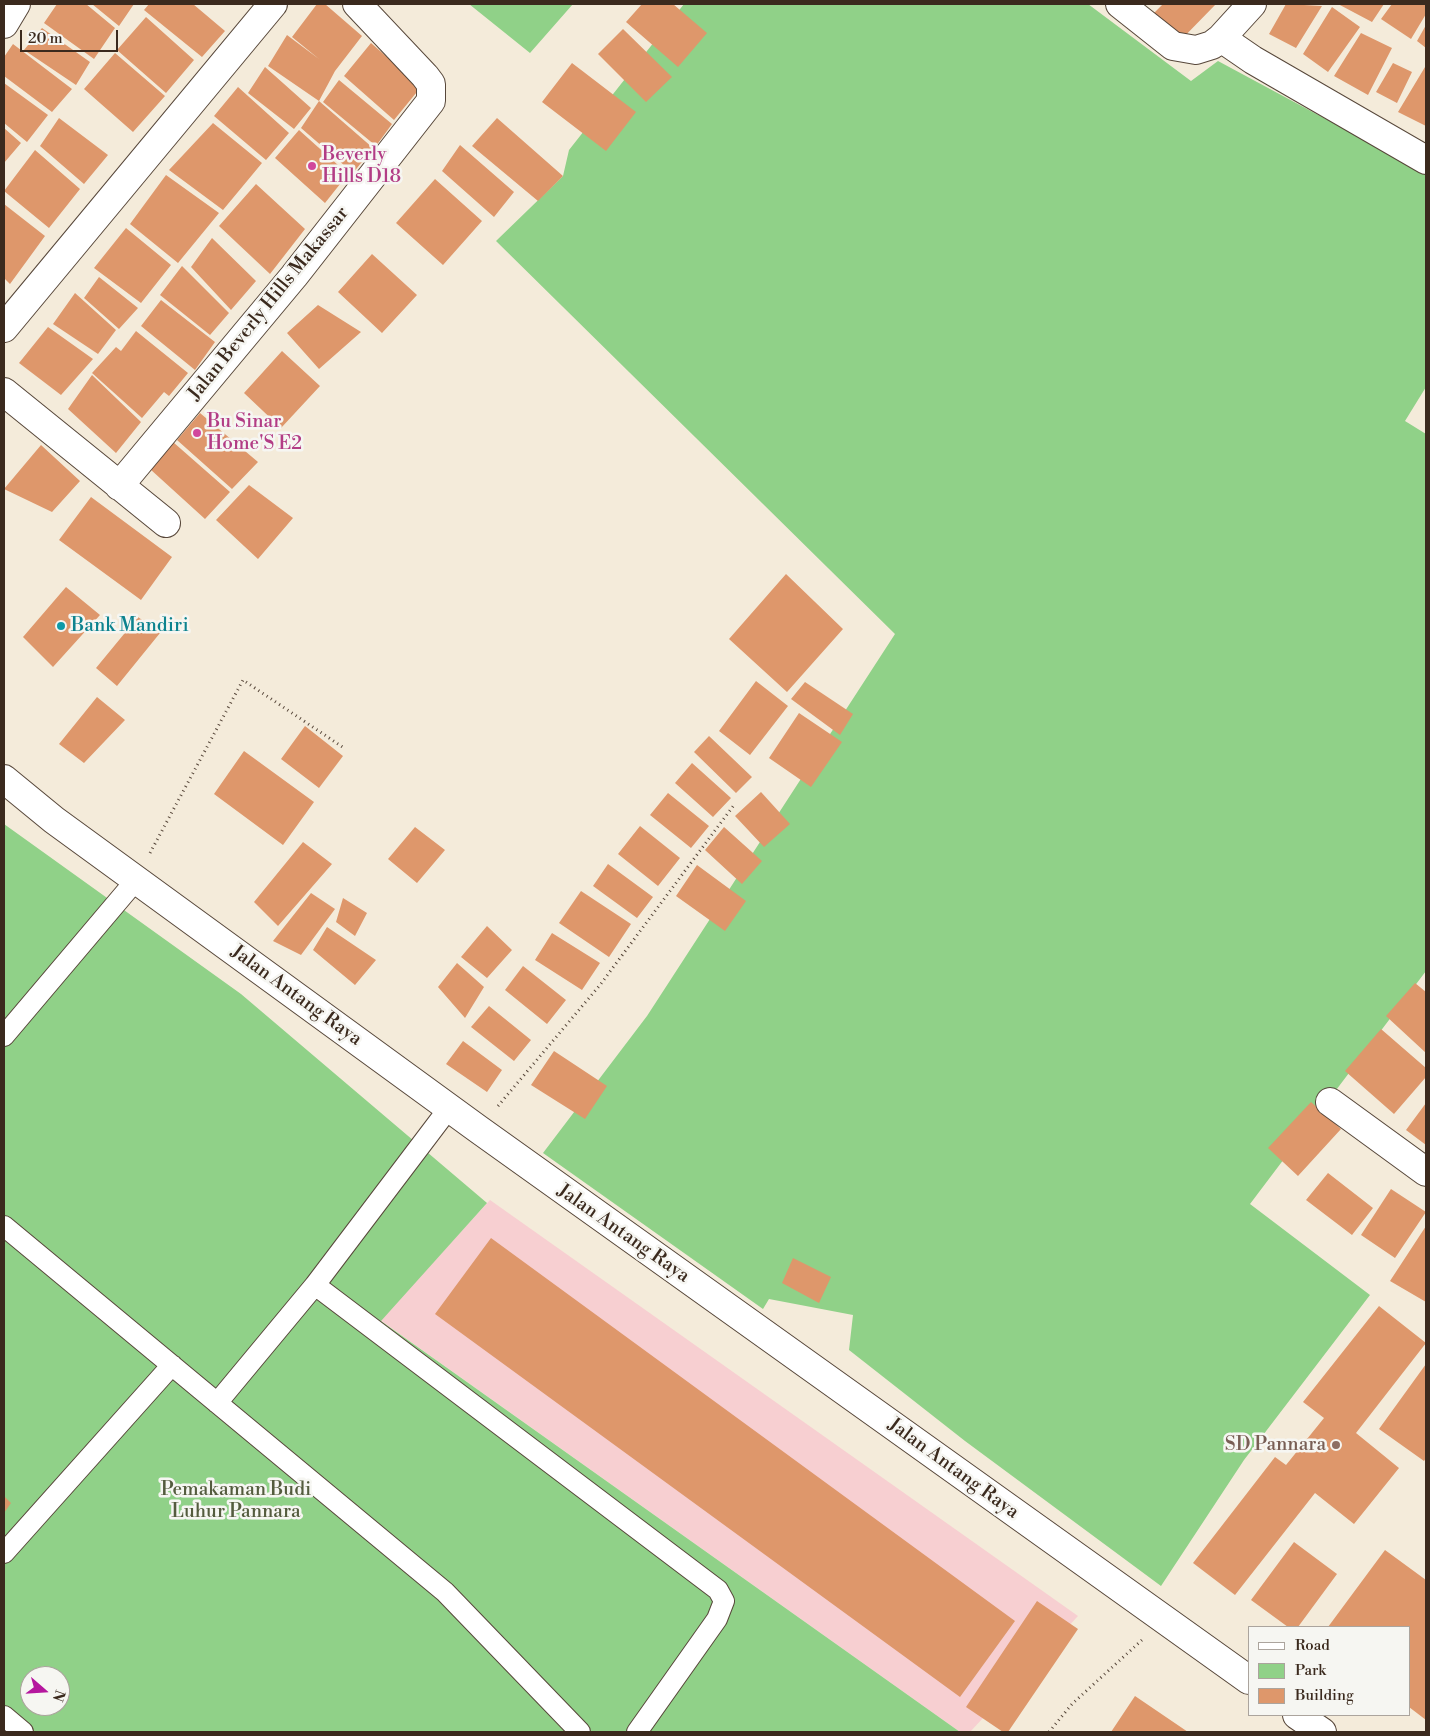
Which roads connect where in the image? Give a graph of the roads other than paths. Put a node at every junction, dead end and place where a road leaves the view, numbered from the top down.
1 (16, 4) edge
2 (273, 4) edge
3 (357, 4) edge
4 (1120, 4) edge
5 (1252, 4) edge
6 (4, 24) edge
7 (1222, 38) junction
8 (1426, 160) edge
9 (4, 328) edge
10 (4, 392) edge
11 (119, 486) junction
12 (166, 523) dead end
13 (4, 779) edge
14 (136, 880) junction
15 (4, 1036) edge
16 (1330, 1102) dead end
17 (449, 1108) junction
18 (1426, 1172) edge
19 (4, 1226) edge
20 (315, 1285) junction
21 (172, 1365) junction
22 (217, 1402) junction
23 (4, 1553) edge
24 (1248, 1679) edge
25 (4, 1716) edge
26 (1298, 1716) edge
27 (23, 1732) edge
28 (580, 1732) edge
29 (636, 1732) edge
30 (1322, 1732) edge

1 - 6 street
2 - 9 street
3 - 11 street, Jalan Beverly Hills Makassar
4 - 7 street
5 - 7 street
7 - 8 street
10 - 11 street
11 - 12 street
13 - 14 street, Jalan Antang Raya
14 - 15 lane
14 - 17 street, Jalan Antang Raya
16 - 18 street
17 - 20 lane
17 - 24 street, Jalan Antang Raya
19 - 21 lane
20 - 22 lane
20 - 29 lane
21 - 22 lane
21 - 23 lane
22 - 28 lane
25 - 27 lane
26 - 30 street

